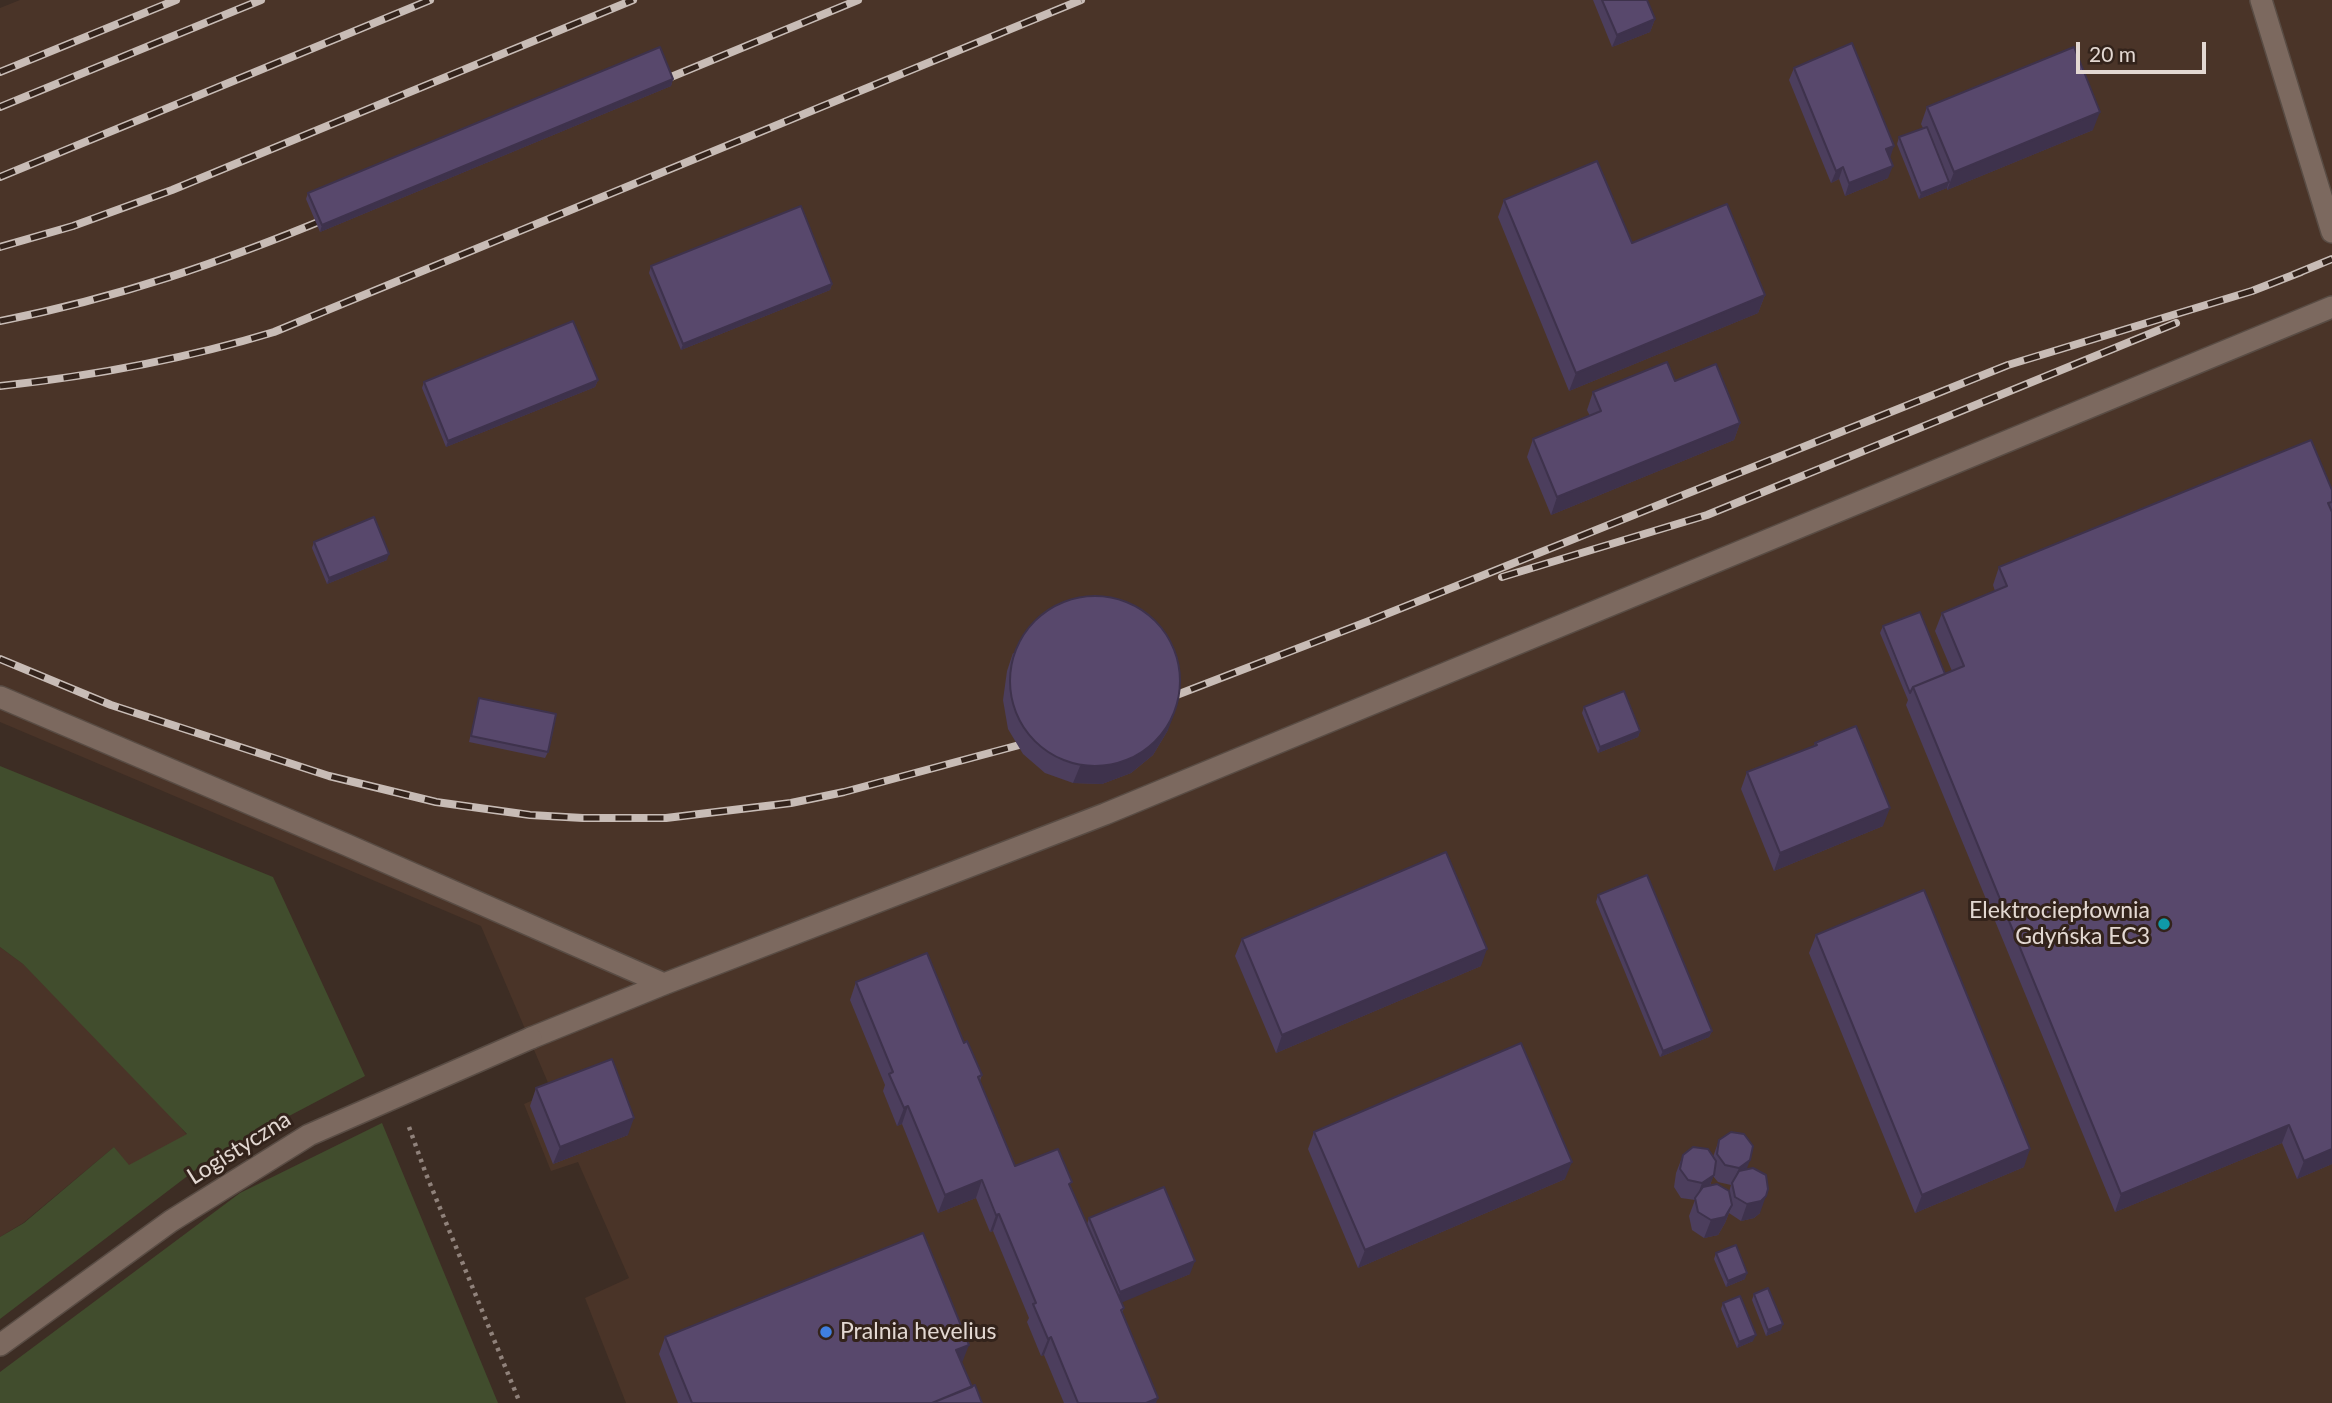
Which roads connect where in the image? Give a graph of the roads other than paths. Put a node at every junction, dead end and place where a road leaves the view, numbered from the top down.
1 (2261, 0) edge
2 (2332, 232) edge
3 (2332, 307) edge
4 (0, 697) edge
5 (664, 984) junction
6 (0, 1345) edge

1 - 2 street
3 - 5 street, Logistyczna
4 - 5 street
5 - 6 street, Logistyczna

